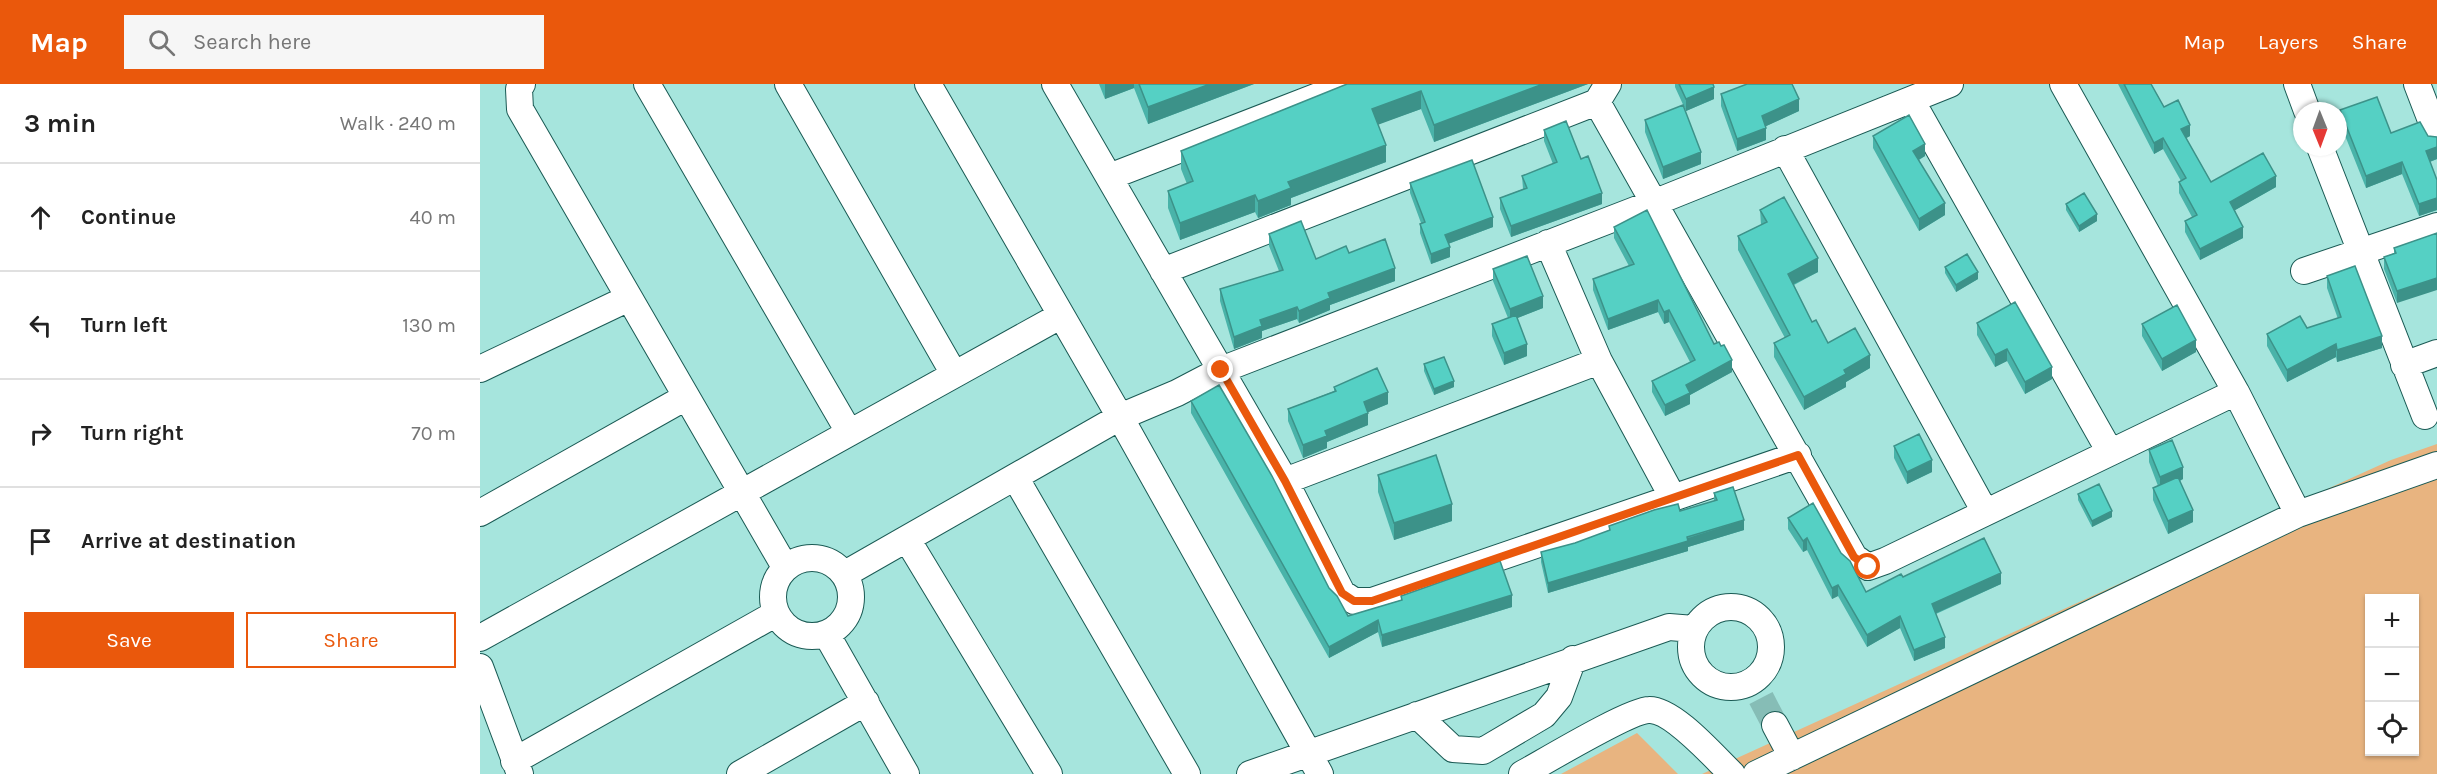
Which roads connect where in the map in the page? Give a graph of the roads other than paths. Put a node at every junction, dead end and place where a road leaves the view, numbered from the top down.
1 (522, 84) edge
2 (647, 84) edge
3 (788, 84) edge
4 (928, 84) edge
5 (1055, 84) edge
6 (1349, 84) edge
7 (1950, 84) edge
8 (2063, 84) edge
9 (2297, 84) edge
10 (2417, 84) edge
11 (1603, 93) edge
12 (1911, 100) junction
13 (2304, 102) edge
14 (2437, 136) edge
15 (1785, 149) junction
16 (2323, 156) edge
17 (1108, 177) junction
18 (1656, 202) junction
19 (2437, 226) edge
20 (1548, 243) junction
21 (2360, 252) junction
22 (1163, 271) junction
23 (2304, 271) dead end
24 (629, 298) junction
25 (1060, 315) junction
26 (2437, 353) edge
27 (1599, 361) junction
28 (2404, 365) junction
29 (480, 369) edge
30 (1221, 370) junction
31 (954, 374) junction
32 (2236, 392) junction
33 (686, 397) junction
34 (2425, 416) dead end
35 (1120, 417) junction
36 (849, 432) junction
37 (2110, 452) junction
38 (1798, 455) junction
39 (2437, 465) edge
40 (1015, 477) junction
41 (1285, 481) junction
42 (741, 492) junction
43 (1672, 496) junction
44 (1985, 512) junction
45 (480, 513) edge
46 (2298, 514) junction
47 (907, 539) junction
48 (785, 567) junction
49 (845, 574) junction
50 (775, 614) junction
51 (1694, 629) junction
52 (827, 635) junction
53 (480, 638) edge
54 (1573, 660) junction
55 (480, 667) edge
56 (866, 702) junction
57 (1417, 715) junction
58 (1775, 725) tunnel mouth
59 (1792, 757) junction
60 (1315, 764) edge
61 (517, 768) edge
62 (740, 774) edge
63 (906, 774) edge
64 (1049, 774) edge
65 (1187, 774) edge
66 (1250, 774) edge
67 (1522, 774) edge
68 (1732, 774) edge
69 (1756, 774) edge

1 - 24 street
2 - 36 street
3 - 31 street
4 - 25 street
5 - 17 street
6 - 17 street
7 - 12 street
8 - 32 street
9 - 13 street
10 - 14 street
11 - 18 street
11 - 22 street
12 - 15 street
12 - 37 street
15 - 18 street
15 - 44 street
16 - 21 street
17 - 22 street
18 - 20 street
18 - 38 street
19 - 21 street
20 - 27 street
20 - 30 street
21 - 23 street
21 - 28 street
22 - 30 street
24 - 29 street
24 - 33 street
25 - 31 street
25 - 35 street
26 - 28 street
27 - 41 street
27 - 43 street
28 - 34 street
30 - 35 street
30 - 41 street
31 - 36 street
32 - 37 street
32 - 46 street
33 - 42 street
33 - 45 street
35 - 40 street
35 - 60 street
36 - 42 street
37 - 44 street
38 - 43 street
38 - 44 street
39 - 46 street
40 - 47 street
40 - 65 street
41 - 43 street
42 - 48 street
42 - 53 street
46 - 59 street
47 - 49 street
47 - 64 street
48 - 49 street
48 - 50 street
49 - 52 street
50 - 52 street
50 - 61 street
51 - 51 street
51 - 54 street
52 - 56 street
54 - 57 street
54 - 57 street
55 - 61 street
56 - 62 street
56 - 63 street
57 - 60 street
58 - 59 street
59 - 69 street
60 - 66 street
67 - 68 street

